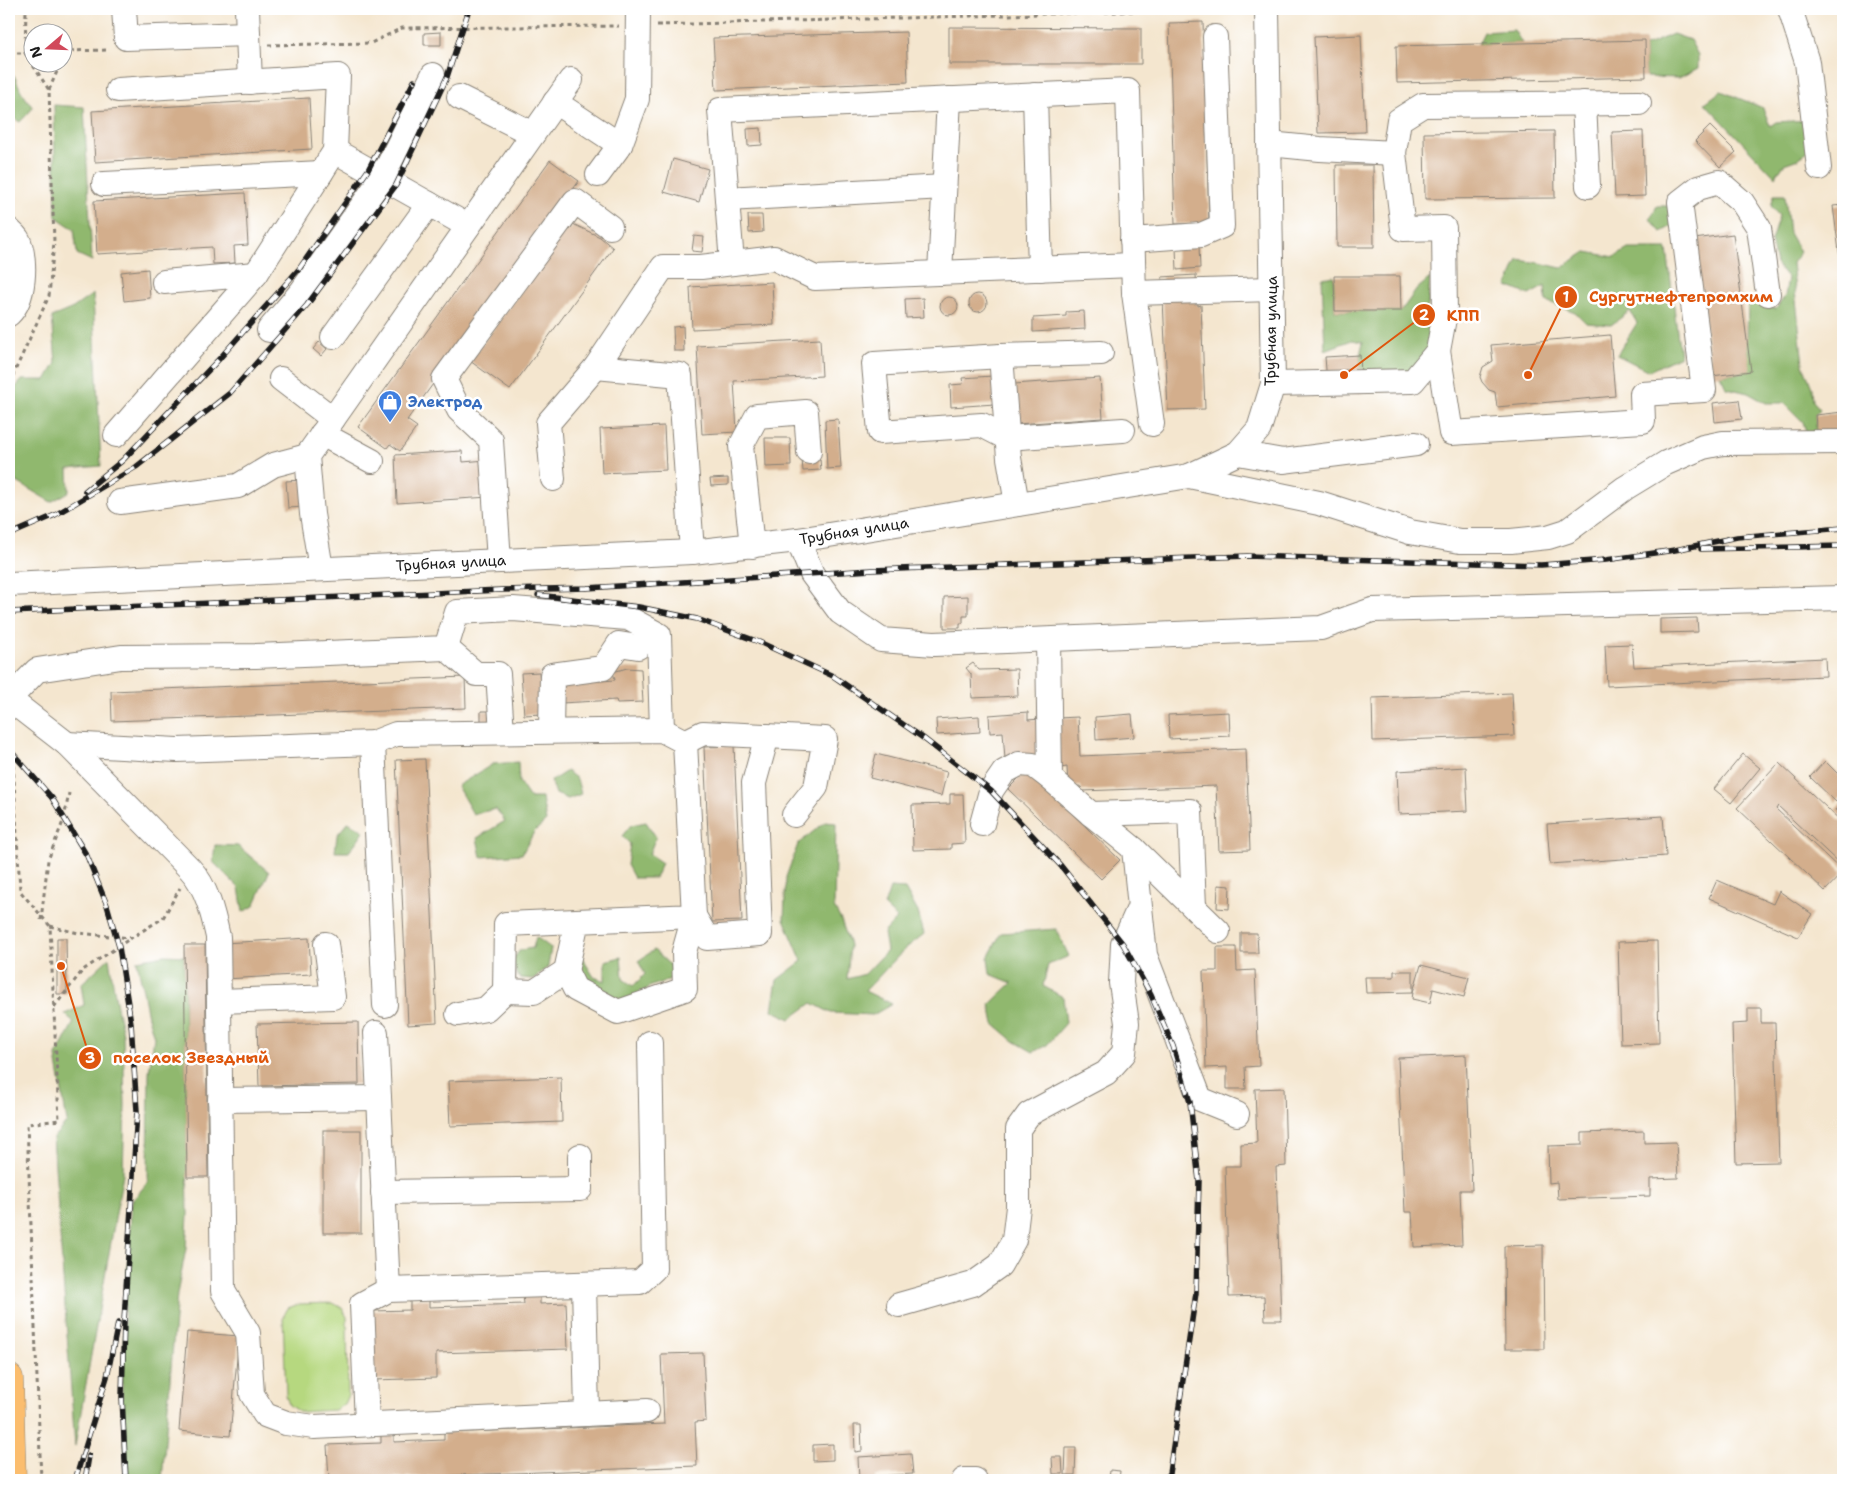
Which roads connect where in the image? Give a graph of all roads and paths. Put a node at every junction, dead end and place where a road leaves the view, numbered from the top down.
1 (26, 9) edge
2 (124, 9) edge
3 (247, 9) edge
4 (638, 9) edge
5 (1267, 9) edge
6 (1790, 9) edge
7 (26, 22) edge
8 (248, 34) junction
9 (1216, 37) dead end
10 (9, 53) edge
11 (22, 53) edge
12 (37, 72) edge
13 (57, 72) edge
14 (433, 75) dead end
15 (571, 80) dead end
16 (250, 82) junction
17 (49, 90) junction
18 (118, 90) dead end
19 (1035, 95) junction
20 (459, 97) dead end
21 (949, 99) junction
22 (555, 102) junction
23 (1584, 103) junction
24 (1639, 103) dead end
25 (533, 134) junction
26 (1269, 144) junction
27 (620, 145) junction
28 (335, 151) junction
29 (1394, 153) junction
30 (1819, 168) dead end
31 (321, 173) junction
32 (598, 175) dead end
33 (382, 178) junction
34 (104, 184) dead end
35 (1588, 186) dead end
36 (944, 187) junction
37 (727, 199) junction
38 (429, 204) junction
39 (468, 226) junction
40 (610, 227) dead end
41 (9, 230) edge
42 (1132, 240) junction
43 (732, 263) junction
44 (1133, 265) junction
45 (1040, 269) junction
46 (940, 273) junction
47 (256, 274) junction
48 (164, 282) dead end
49 (1272, 289) junction
50 (1134, 294) junction
51 (1768, 294) dead end
52 (9, 314) edge
53 (269, 330) dead end
54 (333, 337) dead end
55 (1438, 351) junction
56 (1101, 353) dead end
57 (1001, 356) junction
58 (596, 367) junction
59 (281, 379) dead end
60 (9, 384) edge
61 (1273, 384) junction
62 (1152, 424) dead end
63 (328, 427) junction
64 (1123, 430) dead end
65 (116, 435) dead end
66 (1007, 438) junction
67 (1843, 442) edge
68 (1416, 444) dead end
69 (809, 452) dead end
70 (1238, 453) junction
71 (307, 456) junction
72 (372, 461) dead end
73 (1189, 476) junction
74 (553, 479) dead end
75 (120, 502) dead end
76 (1017, 504) junction
77 (798, 540) junction
78 (752, 546) junction
79 (692, 552) junction
80 (499, 561) junction
81 (321, 570) junction
82 (9, 584) edge
83 (1843, 598) edge
84 (1048, 640) junction
85 (638, 647) dead end
86 (446, 648) junction
87 (9, 699) edge
88 (662, 730) junction
89 (551, 731) junction
90 (502, 732) junction
91 (767, 736) junction
92 (685, 742) junction
93 (373, 743) junction
94 (67, 744) junction
95 (1050, 778) junction
96 (69, 793) dead end
97 (1090, 814) junction
98 (794, 815) dead end
99 (982, 824) dead end
100 (1134, 848) junction
101 (190, 869) junction
102 (1194, 907) junction
103 (1139, 908) junction
104 (694, 916) junction
105 (41, 918) junction
106 (577, 921) junction
107 (50, 926) junction
108 (1218, 931) dead end
109 (131, 938) junction
110 (326, 944) dead end
111 (566, 971) junction
112 (505, 991) junction
113 (219, 1001) junction
114 (385, 1005) dead end
115 (54, 1007) junction
116 (458, 1014) dead end
117 (376, 1033) dead end
118 (650, 1043) dead end
119 (379, 1098) junction
120 (220, 1100) junction
121 (1237, 1114) dead end
122 (580, 1156) dead end
123 (383, 1192) junction
124 (584, 1284) junction
125 (388, 1290) junction
126 (900, 1304) dead end
127 (9, 1378) edge
128 (647, 1411) dead end
129 (587, 1414) junction
130 (367, 1424) junction
131 (12, 1480) edge
132 (41, 1480) edge
133 (964, 1480) edge
134 (976, 1480) edge

1 - 7 path
2 - 8 street
3 - 8 street
4 - 27 street
5 - 26 street, Трубная улица
6 - 30 street
8 - 16 street
9 - 42 street
10 - 11 path
12 - 17 path
13 - 17 path
14 - 33 street
15 - 22 street
16 - 18 street
16 - 28 street
17 - 60 path
19 - 21 street
19 - 42 street
19 - 45 street
20 - 25 street
21 - 36 street
21 - 37 street
22 - 25 street
22 - 27 street
23 - 24 street
23 - 29 street
23 - 35 street
25 - 39 street
26 - 29 street
26 - 49 street, Трубная улица
27 - 32 street
28 - 31 street
28 - 33 street
29 - 55 street
31 - 34 street
31 - 47 street
33 - 38 street
33 - 53 street
36 - 37 street
36 - 46 street
37 - 43 street
38 - 39 street
38 - 54 street
39 - 63 street
40 - 80 street
41 - 52 street
42 - 44 street
43 - 46 street
43 - 58 street
44 - 45 street
44 - 50 street
45 - 46 street
47 - 48 street
47 - 65 street
49 - 50 street
49 - 61 street, Трубная улица
50 - 62 street
51 - 55 street
55 - 61 street
56 - 57 street
57 - 66 street
57 - 66 street
58 - 74 street
58 - 79 street
59 - 63 street
61 - 70 street, Трубная улица
63 - 71 street
63 - 72 street
64 - 66 street
66 - 76 street
67 - 73 street
68 - 70 street
69 - 78 street
70 - 73 street, Трубная улица
71 - 75 street
71 - 81 street
73 - 76 street, Трубная улица
76 - 77 street, Трубная улица
77 - 78 street, Трубная улица
77 - 84 street
78 - 79 street, Трубная улица
79 - 80 street, Трубная улица
80 - 81 street, Трубная улица
81 - 82 street, Трубная улица
83 - 84 street
84 - 95 street
85 - 89 street
86 - 87 street
86 - 88 street
86 - 90 street
87 - 94 street
87 - 105 path
88 - 89 street
88 - 92 street
89 - 90 street
90 - 93 street
91 - 92 street
91 - 98 street
91 - 104 street
92 - 104 street
93 - 94 street
93 - 114 street
94 - 101 street
95 - 97 street
95 - 99 street
96 - 105 path
97 - 100 street
97 - 102 street
100 - 102 street
100 - 103 street
101 - 109 path
101 - 113 street
102 - 108 street
103 - 121 street
103 - 126 street
104 - 106 street
104 - 111 street
105 - 107 path
106 - 111 street
106 - 112 street
107 - 109 path
107 - 115 path
109 - 115 path
110 - 113 street
111 - 112 street
112 - 116 street
113 - 120 street
115 - 132 path
117 - 119 street
118 - 124 street
119 - 120 street
119 - 123 street
120 - 130 street
122 - 123 street
123 - 125 street
124 - 125 street
124 - 129 street
125 - 130 street
127 - 131 main road
128 - 129 street
129 - 130 street
133 - 134 street

